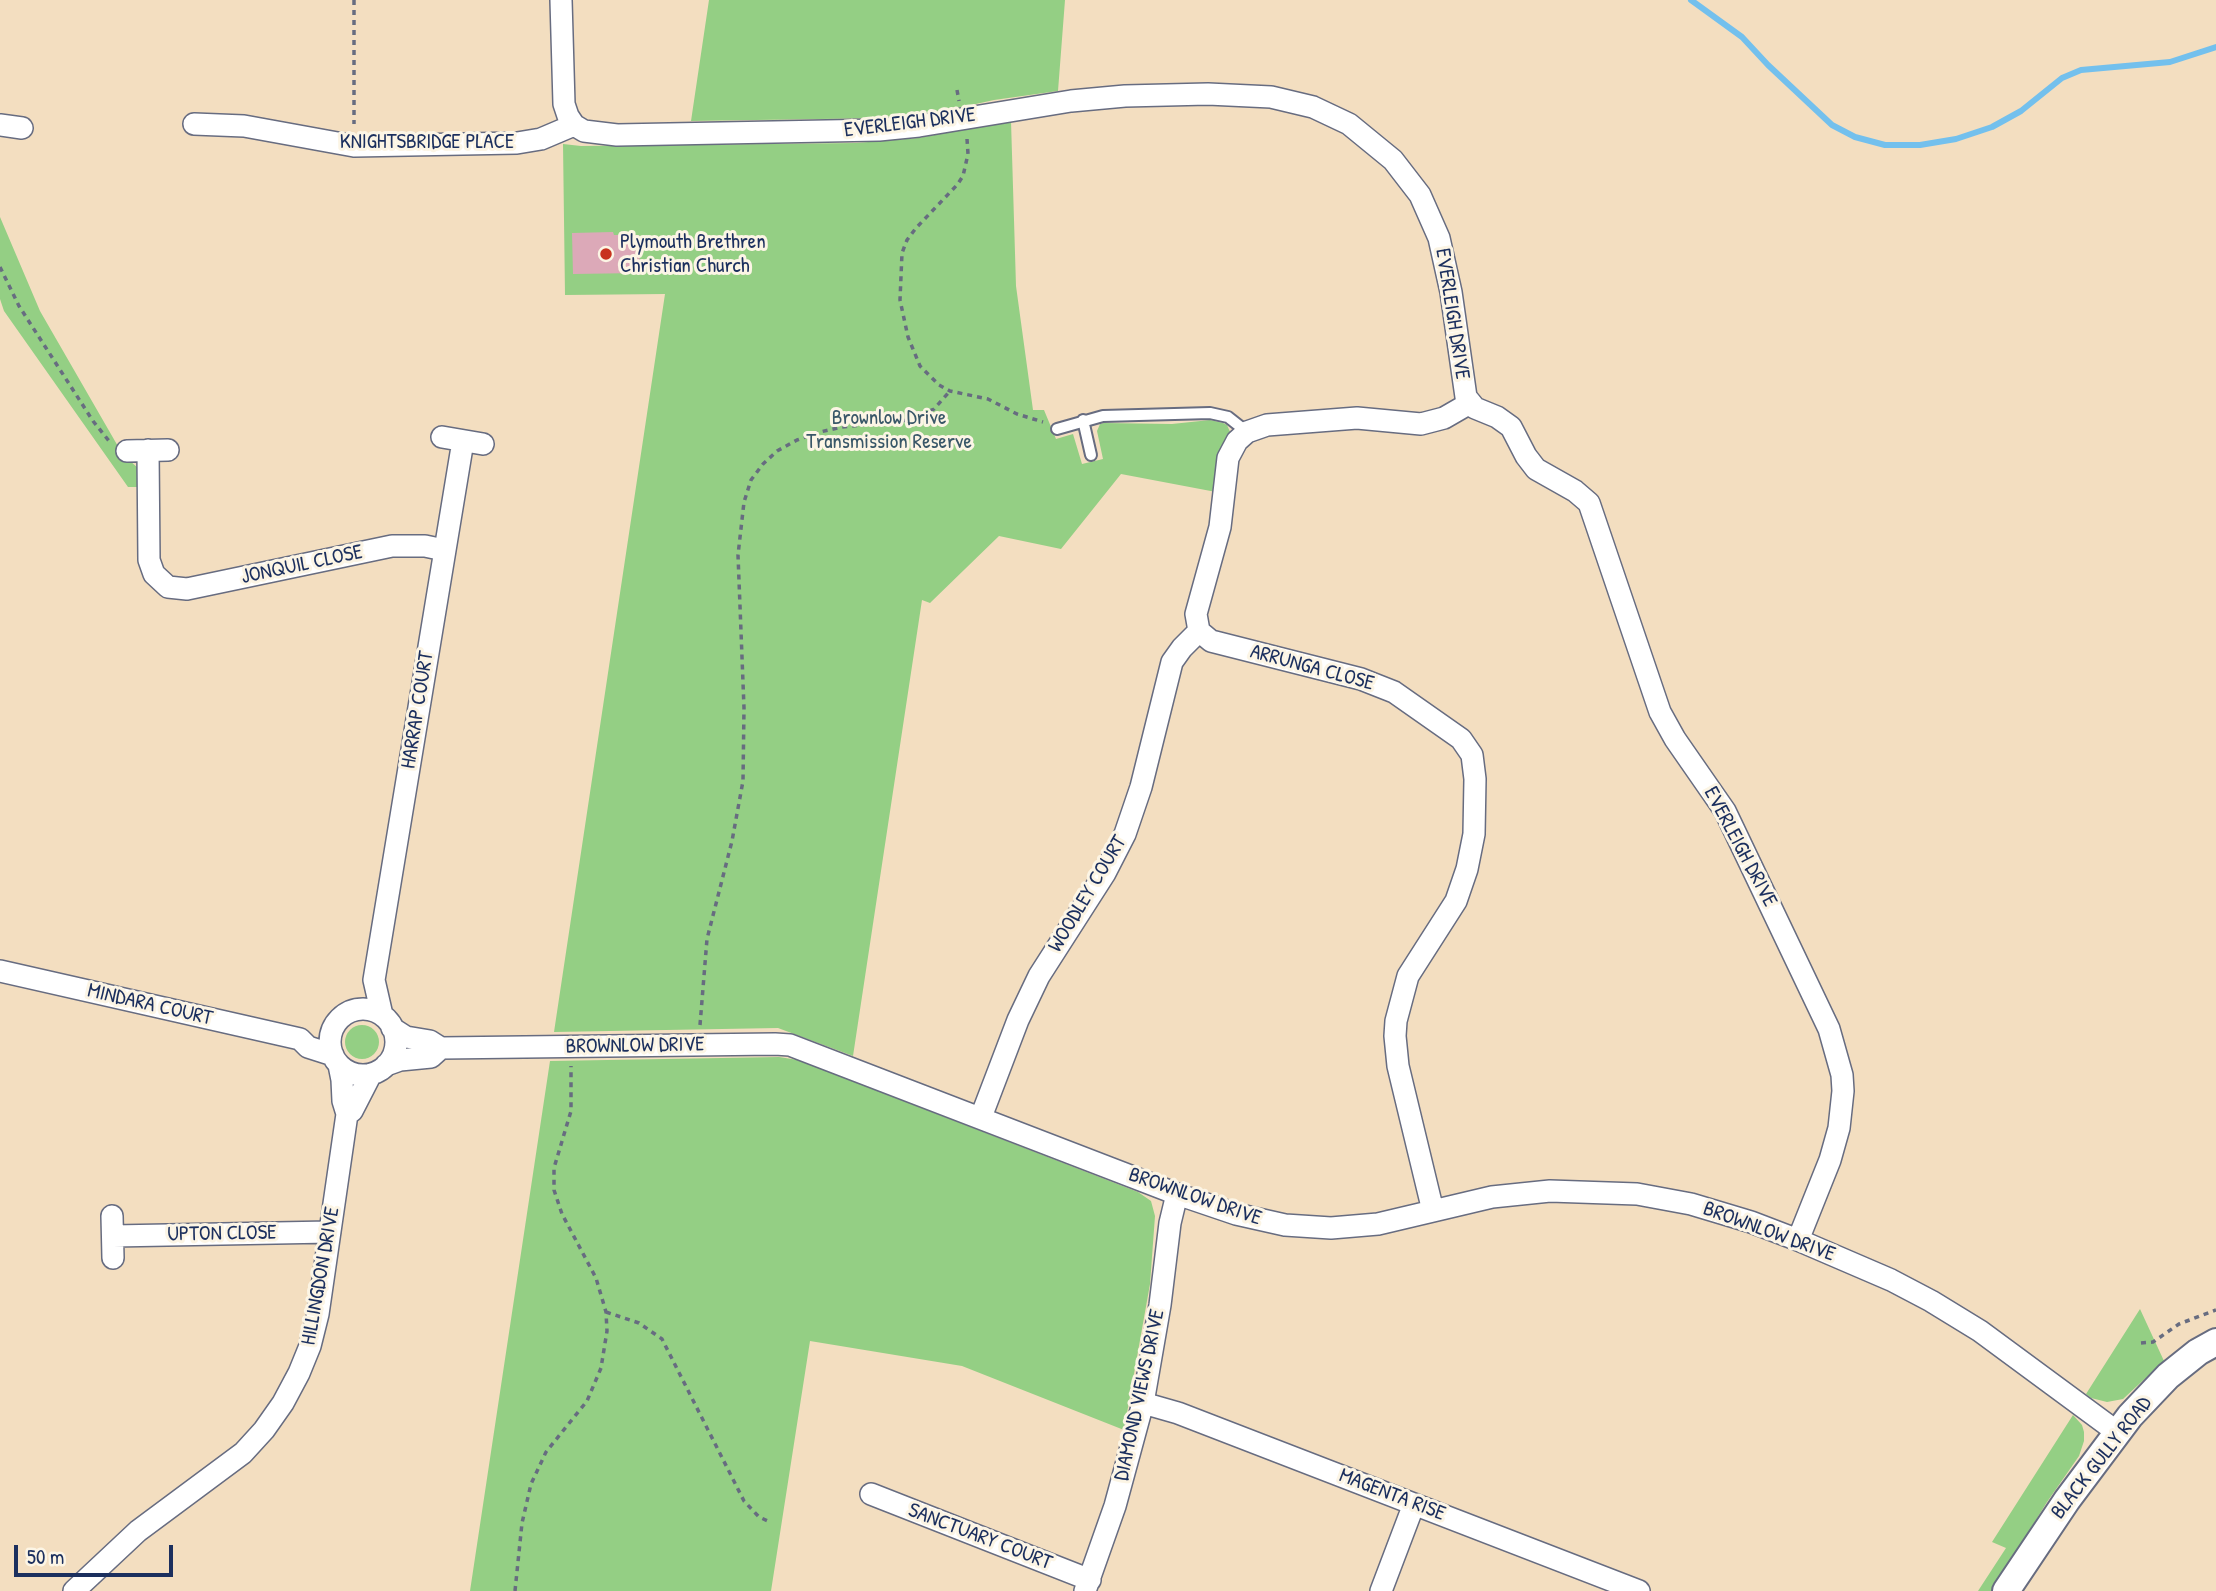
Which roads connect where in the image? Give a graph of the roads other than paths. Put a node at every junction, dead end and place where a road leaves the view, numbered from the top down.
1 (561, 0) edge
2 (194, 124) dead end
3 (0, 125) edge
4 (574, 125) junction
5 (22, 128) dead end
6 (1470, 403) junction
7 (1083, 420) junction
8 (1057, 429) road end
9 (1247, 432) junction
10 (463, 441) dead end
11 (138, 448) road end
12 (1091, 455) dead end
13 (444, 550) junction
14 (1199, 631) junction
15 (0, 971) edge
16 (374, 980) junction
17 (349, 1012) junction
18 (387, 1022) junction
19 (333, 1027) junction
20 (300, 1039) junction
21 (441, 1048) junction
22 (336, 1060) junction
23 (379, 1070) junction
24 (348, 1114) junction
25 (981, 1117) junction
26 (1177, 1194) junction
27 (1433, 1210) junction
28 (330, 1232) junction
29 (1798, 1240) junction
30 (113, 1258) dead end
31 (2216, 1342) edge
32 (1143, 1403) junction
33 (2117, 1432) junction
34 (871, 1494) dead end
35 (1414, 1504) junction
36 (1088, 1585) edge
37 (74, 1591) edge
38 (1381, 1591) edge
39 (1639, 1591) edge
40 (2006, 1591) edge

1 - 4 street
2 - 4 street, KNIGHTSBRIDGE PLACE
3 - 5 street
4 - 6 street, EVERLEIGH DRIVE
6 - 9 street
6 - 29 street, EVERLEIGH DRIVE
7 - 8 lane
7 - 9 lane
7 - 12 lane
9 - 14 street
10 - 13 street, HARRAP COURT
11 - 13 street, JONQUIL CLOSE
13 - 16 street, HARRAP COURT
14 - 25 street, WOODLEY COURT
14 - 27 street, ARRUNGA CLOSE
15 - 20 street, MINDARA COURT
16 - 17 street, HARRAP COURT
16 - 18 street, HARRAP COURT
17 - 18 street
17 - 19 street
18 - 21 street, BROWNLOW DRIVE
18 - 23 street
19 - 20 street
19 - 22 street
20 - 22 street, MINDARA COURT
21 - 23 street, BROWNLOW DRIVE
21 - 25 street, BROWNLOW DRIVE
22 - 23 street
22 - 24 street, HILLINGDON DRIVE
23 - 24 street, HILLINGDON DRIVE
24 - 28 street, HILLINGDON DRIVE
25 - 26 street, BROWNLOW DRIVE
26 - 27 street, BROWNLOW DRIVE
26 - 32 street, DIAMOND VIEWS DRIVE
27 - 29 street, BROWNLOW DRIVE
28 - 30 street, UPTON CLOSE
28 - 37 street, HILLINGDON DRIVE
29 - 33 street, BROWNLOW DRIVE
31 - 33 street, BLACK GULLY ROAD
32 - 35 street, MAGENTA RISE
32 - 36 street, DIAMOND VIEWS DRIVE
33 - 40 street, BLACK GULLY ROAD
34 - 36 street, SANCTUARY COURT
35 - 38 street
35 - 39 street, MAGENTA RISE

